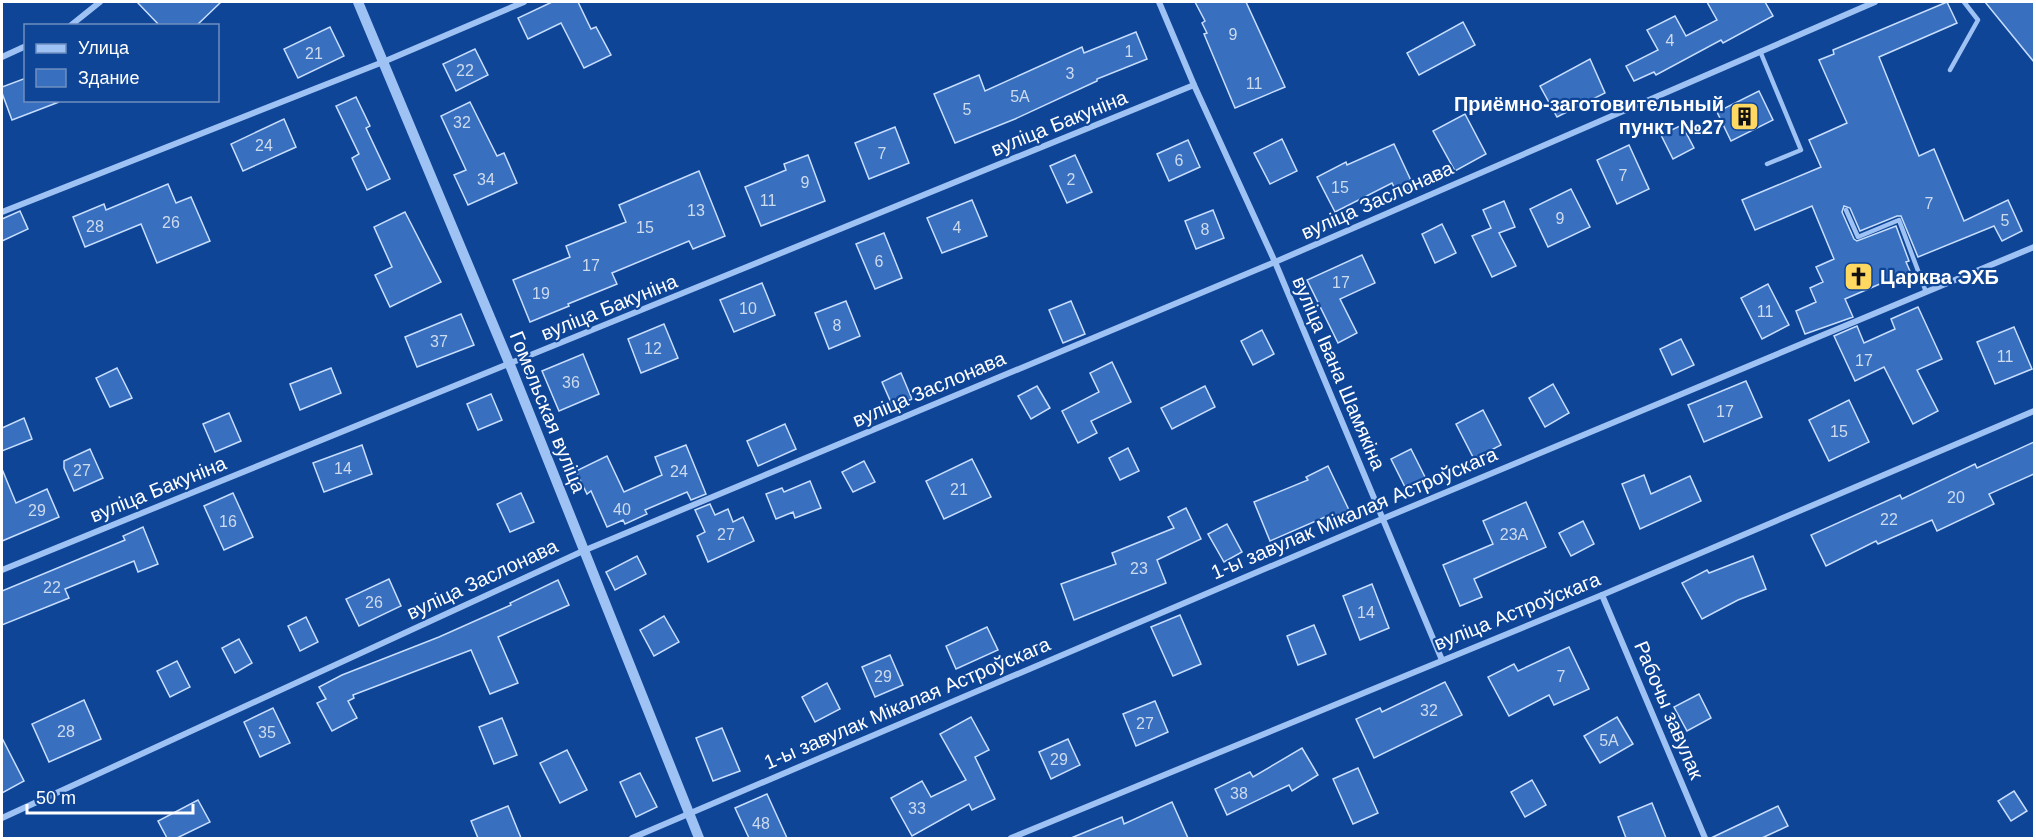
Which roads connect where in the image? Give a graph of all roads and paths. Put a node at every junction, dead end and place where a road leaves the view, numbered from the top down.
1 (100, 2) edge
2 (358, 2) edge
3 (524, 2) edge
4 (1159, 2) edge
5 (1875, 2) edge
6 (1964, 2) edge
7 (72, 24) edge
8 (24, 47) edge
9 (1760, 51) junction
10 (2, 57) edge
11 (384, 62) junction
12 (1950, 70) dead end
13 (1194, 86) junction
14 (1767, 164) dead end
15 (1846, 210) dead end
16 (2, 212) edge
17 (2034, 247) edge
18 (1275, 262) junction
19 (1926, 292) junction
20 (510, 364) junction
21 (2034, 411) edge
22 (1382, 519) junction
23 (584, 551) junction
24 (2, 570) edge
25 (1602, 595) junction
26 (1442, 660) junction
27 (688, 813) junction
28 (2, 818) edge
29 (632, 838) edge
30 (699, 838) edge
31 (1011, 838) edge
32 (1705, 838) edge

1 - 7 street
2 - 11 street, Гомельская вуліца
3 - 11 street
4 - 13 street, вуліца Івана Шамякіна
5 - 9 street, вуліца Заслонава
6 - 12 lane
8 - 10 street
9 - 14 lane
9 - 18 street, вуліца Заслонава
11 - 16 street
11 - 20 street, Гомельская вуліца
13 - 18 street, вуліца Івана Шамякіна
13 - 20 street, вуліца Бакуніна
15 - 19 lane
17 - 19 street, 1-ы завулак Мікалая Астроўскага
18 - 22 street, вуліца Івана Шамякіна
18 - 23 street, вуліца Заслонава
19 - 22 street, 1-ы завулак Мікалая Астроўскага
20 - 23 street, Гомельская вуліца
20 - 24 street, вуліца Бакуніна
21 - 25 street, вуліца Астроўскага
22 - 26 street, вуліца Івана Шамякіна
22 - 27 street, 1-ы завулак Мікалая Астроўскага
23 - 27 street, Гомельская вуліца
23 - 28 street, вуліца Заслонава
25 - 26 street, вуліца Астроўскага
25 - 32 street, Рабочы завулак
26 - 31 street, вуліца Астроўскага
27 - 29 street
27 - 30 street, Гомельская вуліца

